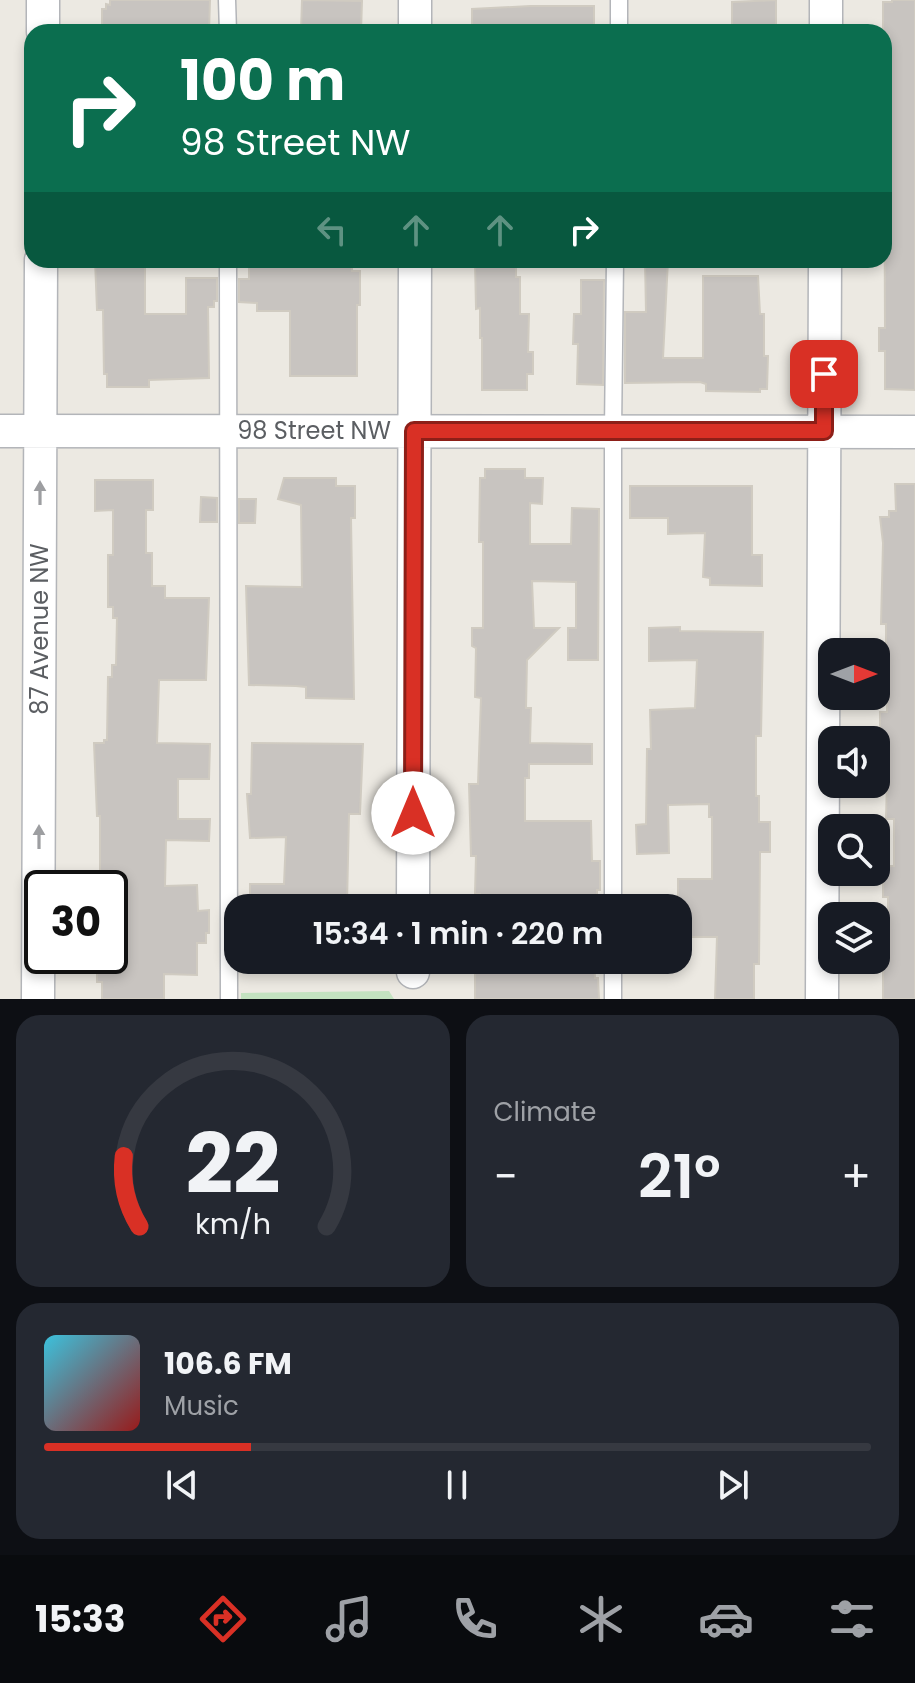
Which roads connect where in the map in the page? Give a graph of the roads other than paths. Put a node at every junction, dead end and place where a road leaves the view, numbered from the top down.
1 (43, 0) edge
2 (227, 0) edge
3 (415, 0) edge
4 (619, 0) edge
5 (826, 0) edge
6 (43, 24) edge
7 (228, 24) edge
8 (415, 24) edge
9 (619, 24) edge
10 (826, 24) edge
11 (41, 268) edge
12 (228, 268) edge
13 (415, 268) edge
14 (615, 268) edge
15 (825, 268) edge
16 (0, 431) edge
17 (40, 431) junction
18 (228, 431) junction
19 (414, 431) junction
20 (613, 431) junction
21 (824, 431) junction
22 (915, 432) edge
23 (413, 894) edge
24 (613, 894) edge
25 (613, 974) edge
26 (38, 999) edge
27 (229, 999) edge
28 (613, 999) edge
29 (822, 999) edge

1 - 6 street
2 - 7 lane
3 - 8 street
4 - 9 lane
5 - 10 street
11 - 17 street, 87 Avenue NW
12 - 18 lane
13 - 19 street
14 - 20 lane
15 - 21 street
16 - 17 street, 98 Street NW
17 - 18 street, 98 Street NW
26 -> 17 street, 87 Avenue NW
18 - 19 street, 98 Street NW
18 - 27 lane
19 - 20 street, 98 Street NW
19 - 23 street
20 - 21 street, 98 Street NW
20 - 24 lane
21 - 22 street, 98 Street NW
21 - 29 street
25 - 28 lane

